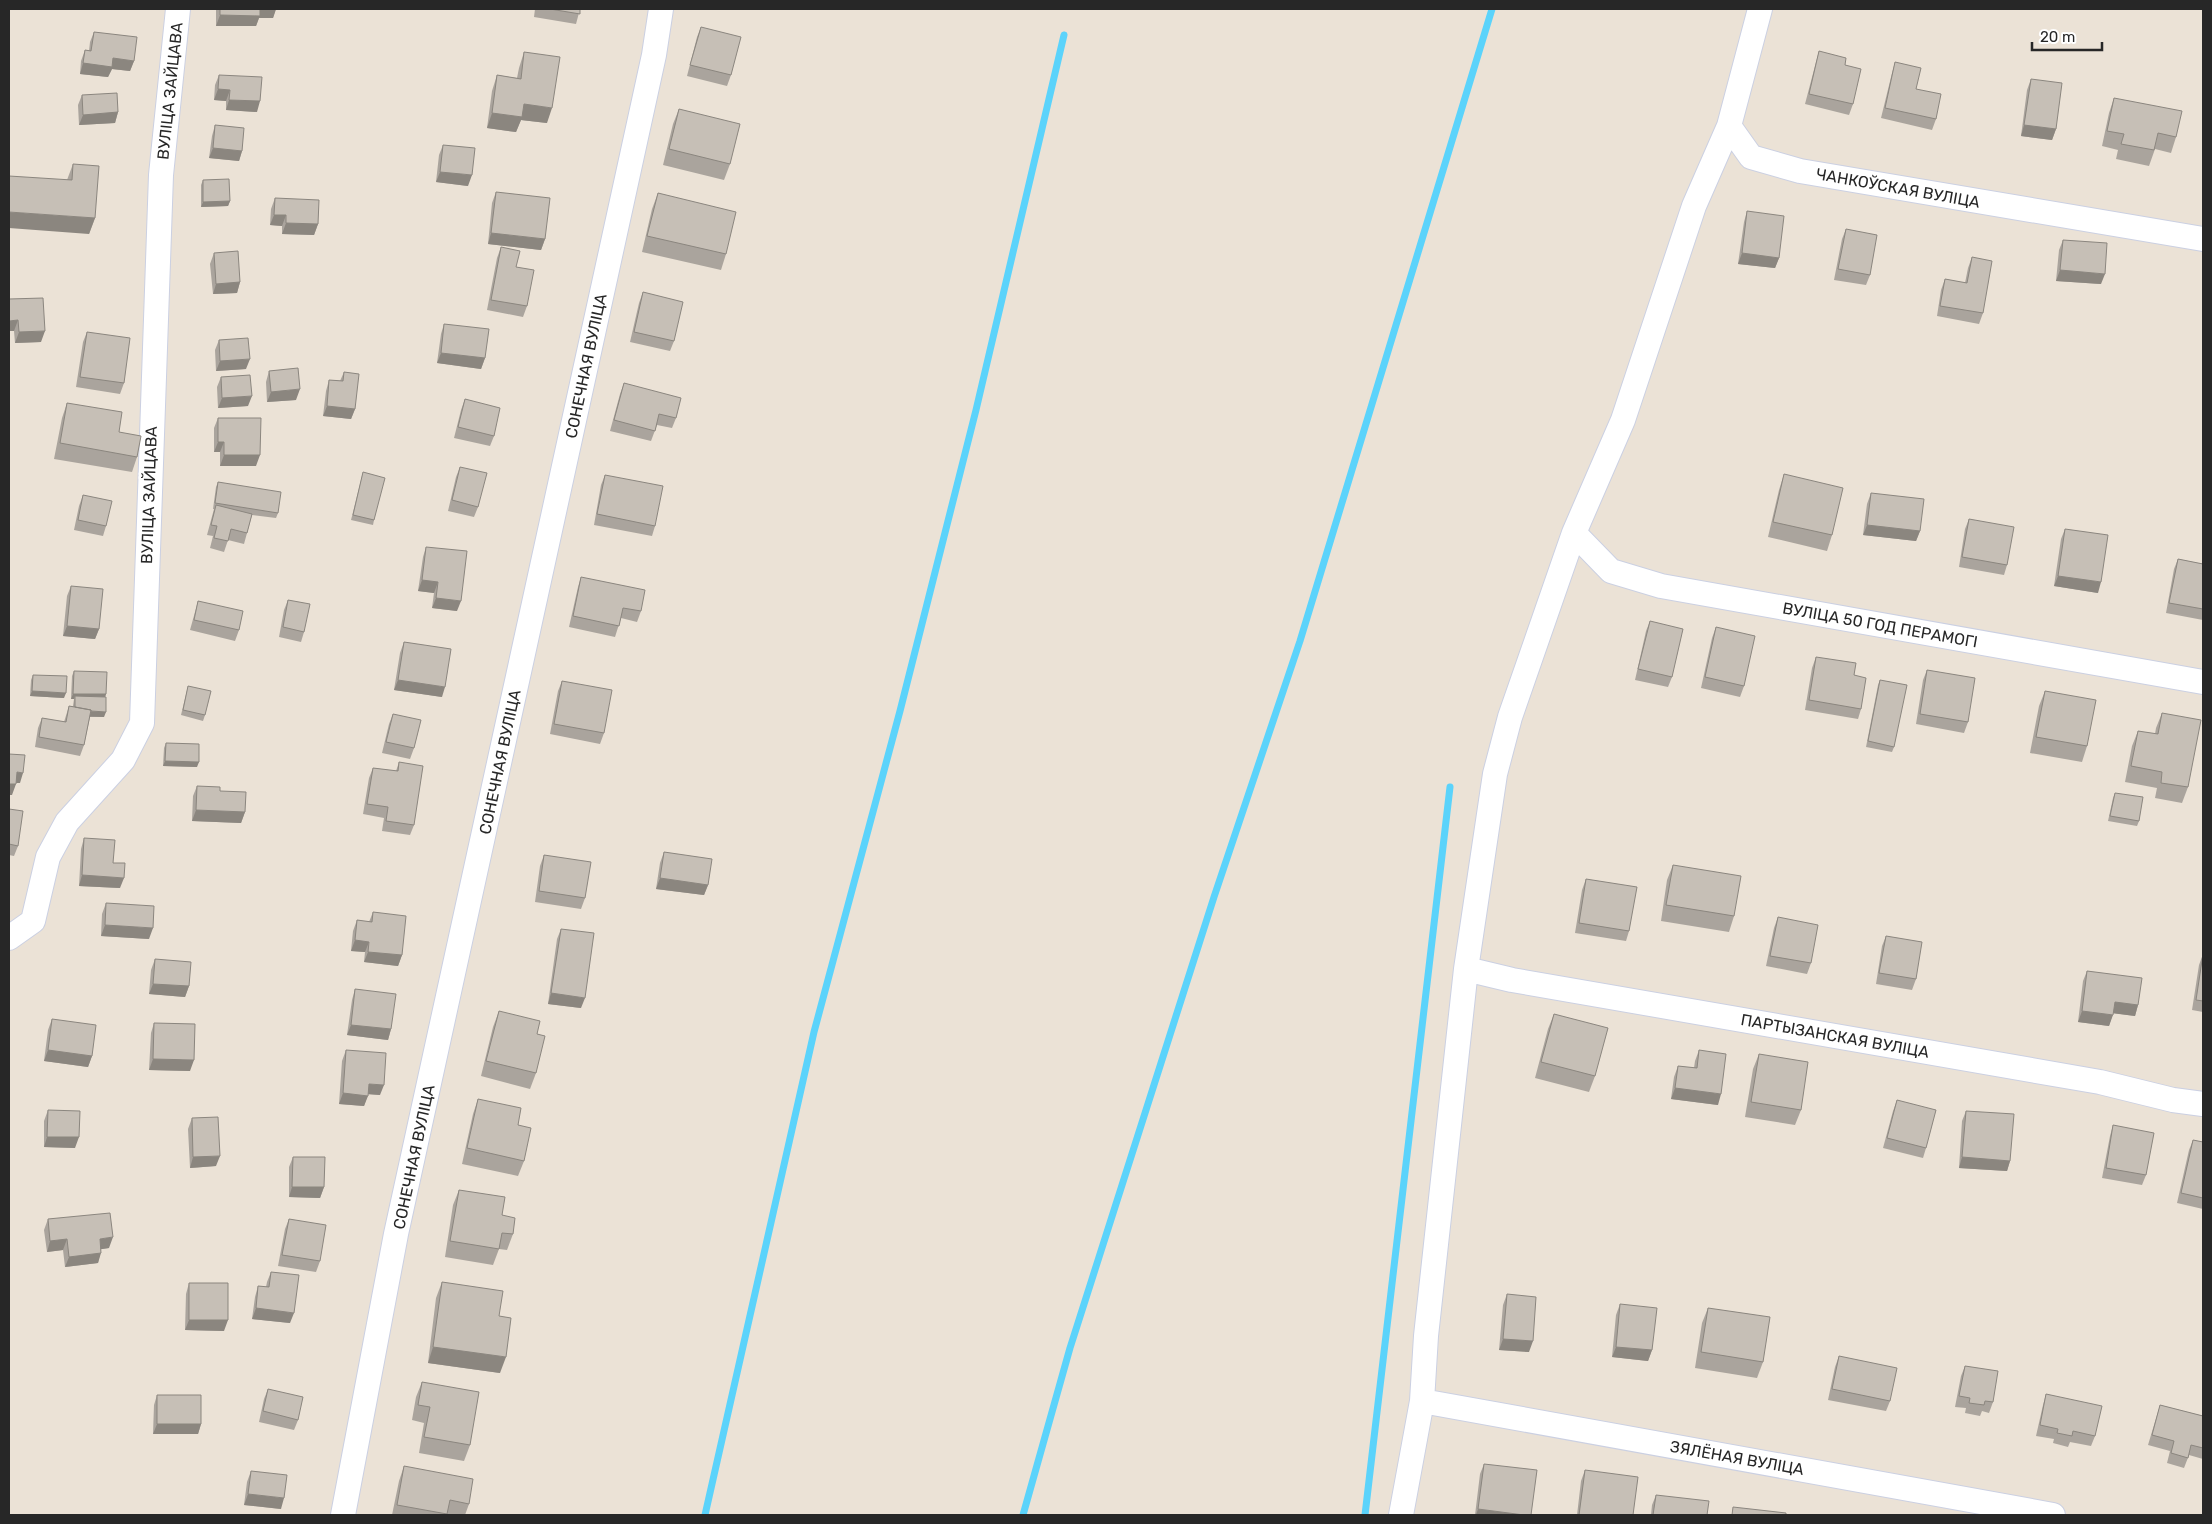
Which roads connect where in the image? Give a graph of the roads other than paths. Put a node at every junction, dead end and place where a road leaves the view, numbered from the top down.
1 (178, 9) edge
2 (661, 9) edge
3 (1760, 9) edge
4 (1729, 126) junction
5 (2203, 239) edge
6 (1574, 533) junction
7 (2203, 682) edge
8 (9, 938) edge
9 (1466, 970) junction
10 (2203, 1104) edge
11 (1422, 1401) junction
12 (343, 1515) edge
13 (1401, 1515) edge
14 (2053, 1515) edge

1 - 8 street, ВУЛІЦА ЗАЙЦАВА
2 - 12 street, СОНЕЧНАЯ ВУЛІЦА
3 - 4 street
4 - 5 street, ЧАНКОЎСКАЯ ВУЛІЦА
4 - 6 street
6 - 7 street, ВУЛІЦА 50 ГОД ПЕРАМОГІ
6 - 9 street
9 - 10 street, ПАРТЫЗАНСКАЯ ВУЛІЦА
9 - 11 street
11 - 13 street
11 - 14 street, ЗЯЛЁНАЯ ВУЛІЦА

